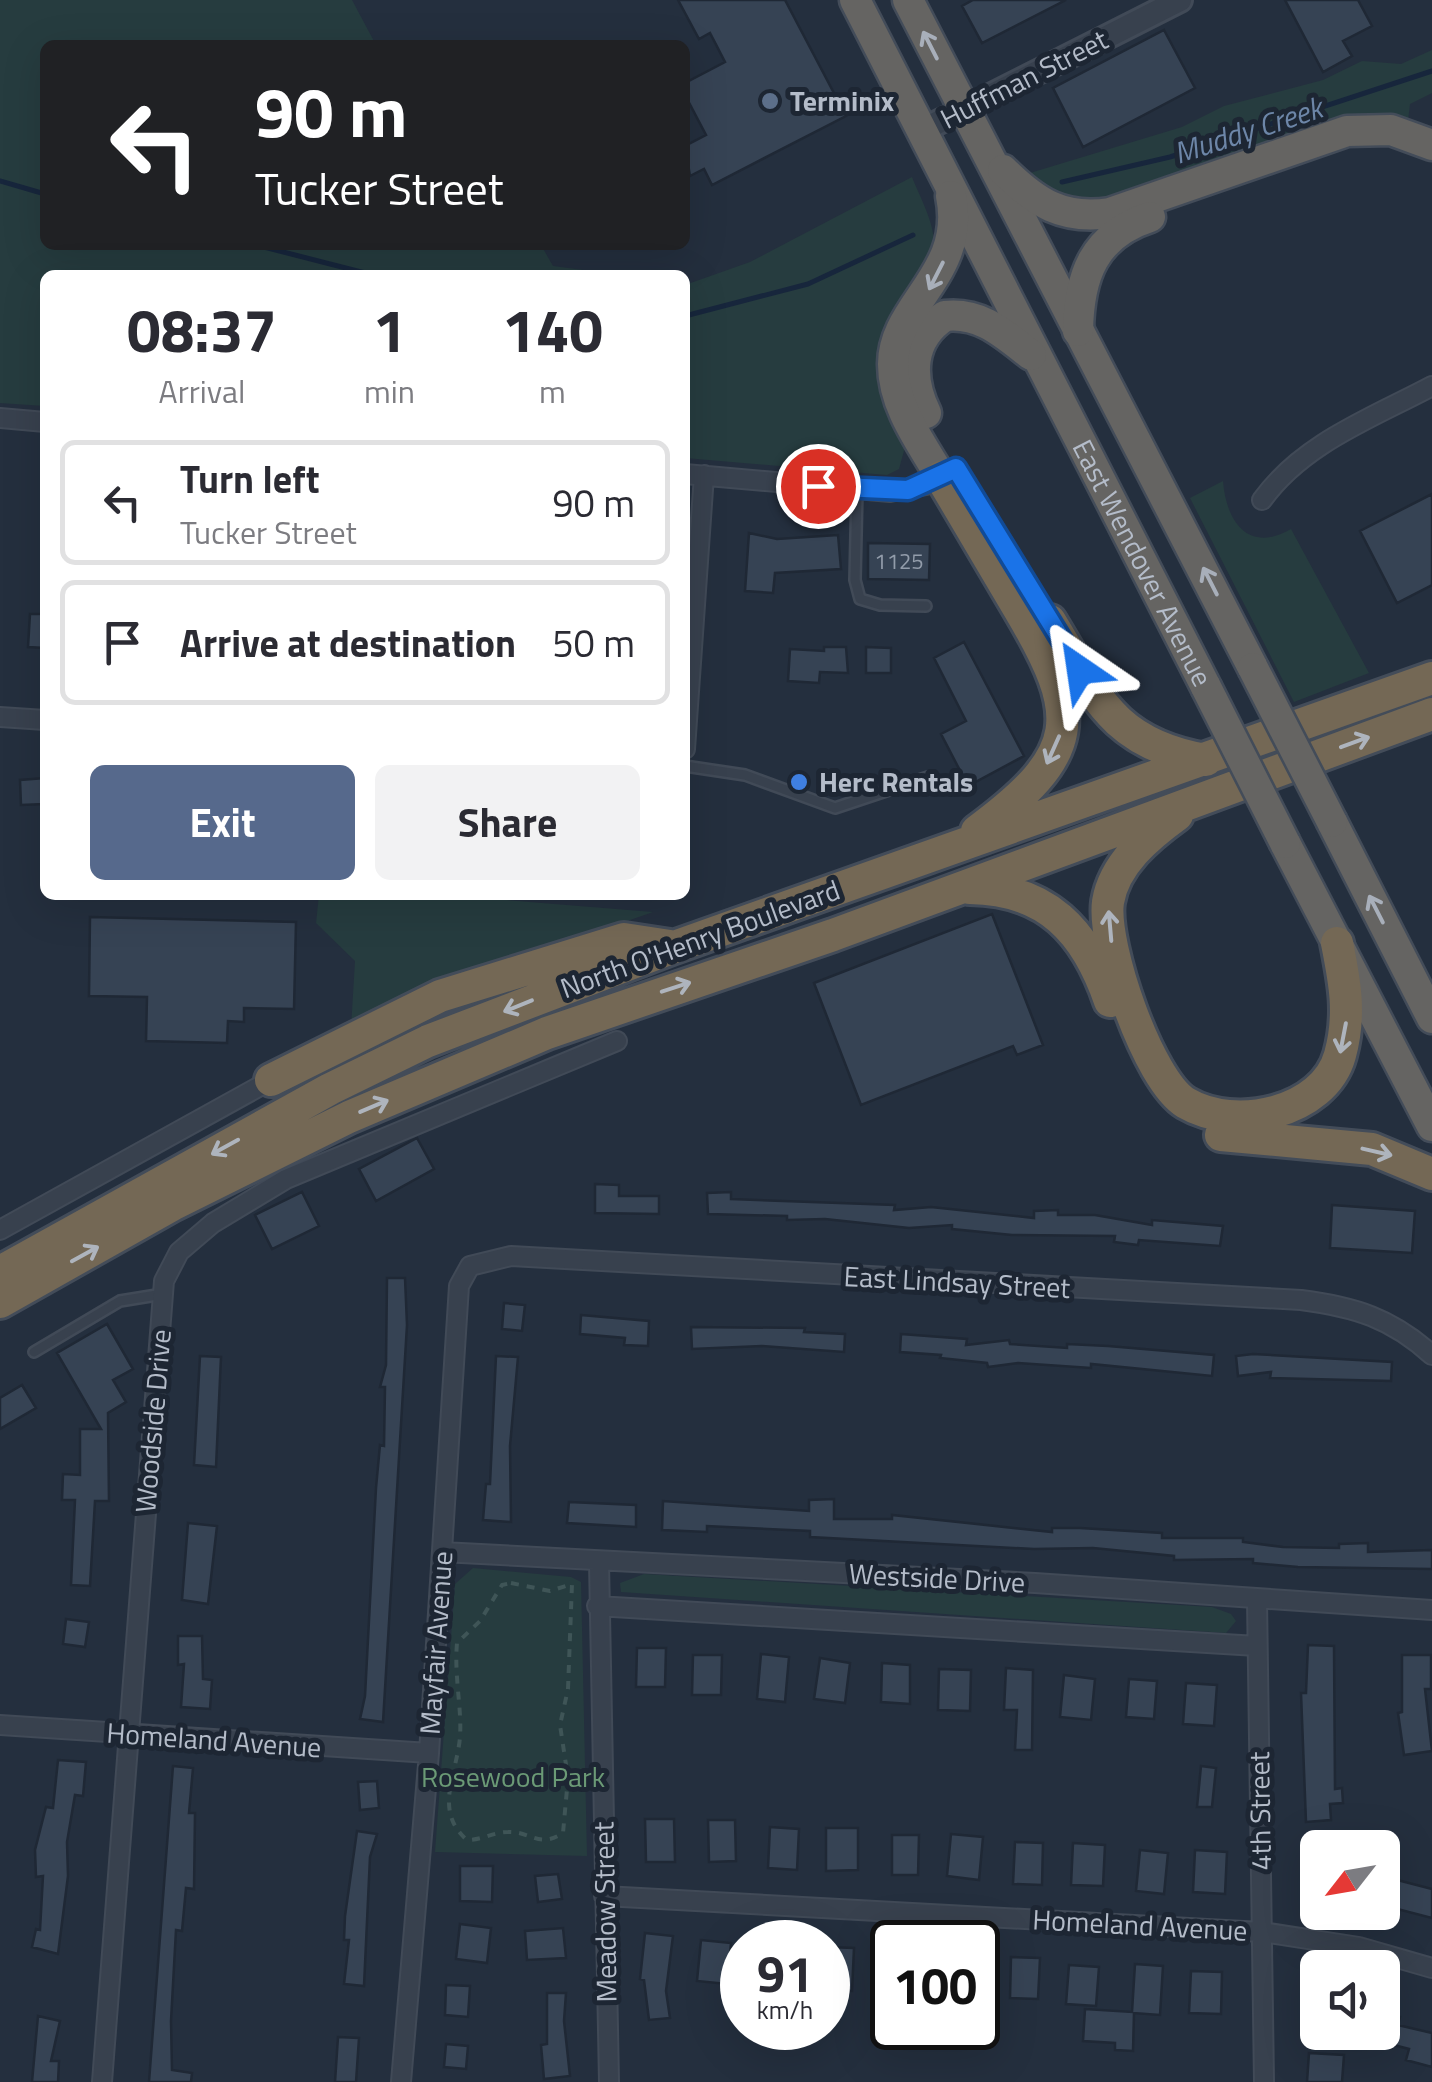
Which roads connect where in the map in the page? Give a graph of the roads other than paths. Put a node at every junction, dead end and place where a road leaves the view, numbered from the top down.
1 (855, 0) edge
2 (908, 0) edge
3 (1180, 0) edge
4 (963, 110) junction
5 (923, 130) junction
6 (1432, 145) edge
7 (984, 152) junction
8 (1432, 168) edge
9 (948, 183) junction
10 (1078, 331) junction
11 (1041, 364) junction
12 (1432, 386) edge
13 (0, 418) edge
14 (40, 422) edge
15 (949, 472) junction
16 (695, 474) edge
17 (856, 490) junction
18 (1262, 500) dead end
19 (926, 606) dead end
20 (690, 612) edge
21 (1432, 678) edge
22 (1432, 714) edge
23 (0, 717) edge
24 (40, 720) edge
25 (1206, 760) junction
26 (690, 767) edge
27 (928, 776) dead end
28 (1198, 800) junction
29 (951, 850) junction
30 (956, 888) junction
31 (1338, 943) junction
32 (674, 947) junction
33 (1428, 1006) edge
34 (618, 1041) dead end
35 (270, 1080) joint
36 (1432, 1126) edge
37 (1432, 1174) edge
38 (0, 1230) edge
39 (470, 1266) joint
40 (0, 1272) edge
41 (163, 1294) junction
42 (0, 1302) edge
43 (34, 1352) dead end
44 (1432, 1354) edge
45 (442, 1552) junction
46 (599, 1562) junction
47 (1258, 1600) junction
48 (598, 1606) junction
49 (1432, 1610) edge
50 (1257, 1646) junction
51 (0, 1725) edge
52 (128, 1734) junction
53 (429, 1754) junction
54 (604, 1896) junction
55 (1262, 1932) junction
56 (1432, 1968) edge
57 (102, 2082) edge
58 (401, 2082) edge
59 (609, 2082) edge
60 (1264, 2082) edge

1 - 5 highway, East Wendover Avenue
4 -> 2 highway, East Wendover Avenue
3 - 4 street, Huffman Street
4 - 5 street, Huffman Street
4 - 7 highway, East Wendover Avenue
5 - 9 highway, East Wendover Avenue
6 - 7 highway
7 - 10 highway, East Wendover Avenue
8 - 10 highway
9 - 11 highway, East Wendover Avenue
9 -> 15 highway
33 -> 10 highway, East Wendover Avenue, bridge
11 - 15 highway
11 - 31 highway, East Wendover Avenue, bridge
12 - 18 street
13 - 14 street
15 - 17 street
15 - 25 highway
15 -> 29 highway
16 - 17 street
16 - 20 street
17 - 19 lane
21 - 25 highway, North O'Henry Boulevard
28 -> 22 highway, North O'Henry Boulevard
23 - 24 street
25 - 29 highway, North O'Henry Boulevard
26 - 27 lane
28 - 30 highway, North O'Henry Boulevard
31 -> 28 highway
29 - 32 highway, North O'Henry Boulevard
30 -> 37 highway
42 -> 30 highway, North O'Henry Boulevard
31 - 36 highway, East Wendover Avenue
32 - 35 highway
32 -> 40 highway, North O'Henry Boulevard
34 - 41 street, Woodside Drive
35 - 38 street
39 - 44 street, East Lindsay Street
39 - 45 street, Mayfair Avenue
41 - 43 lane
41 - 52 street, Woodside Drive
45 - 46 street, Westside Drive
45 - 53 street, Mayfair Avenue
46 - 47 street, Westside Drive
46 - 48 street, Meadow Street
47 - 49 street, Westside Drive
47 - 50 street, 4th Street
48 - 50 street, Westside Drive
48 - 54 street, Meadow Street
50 - 55 street, 4th Street
51 - 52 street, Homeland Avenue
52 - 53 street, Homeland Avenue
52 - 57 street, Woodside Drive
53 - 58 street, Mayfair Avenue
54 - 55 street, Homeland Avenue
54 - 59 street, Meadow Street
55 - 56 street, Homeland Avenue
55 - 60 street, 4th Street

